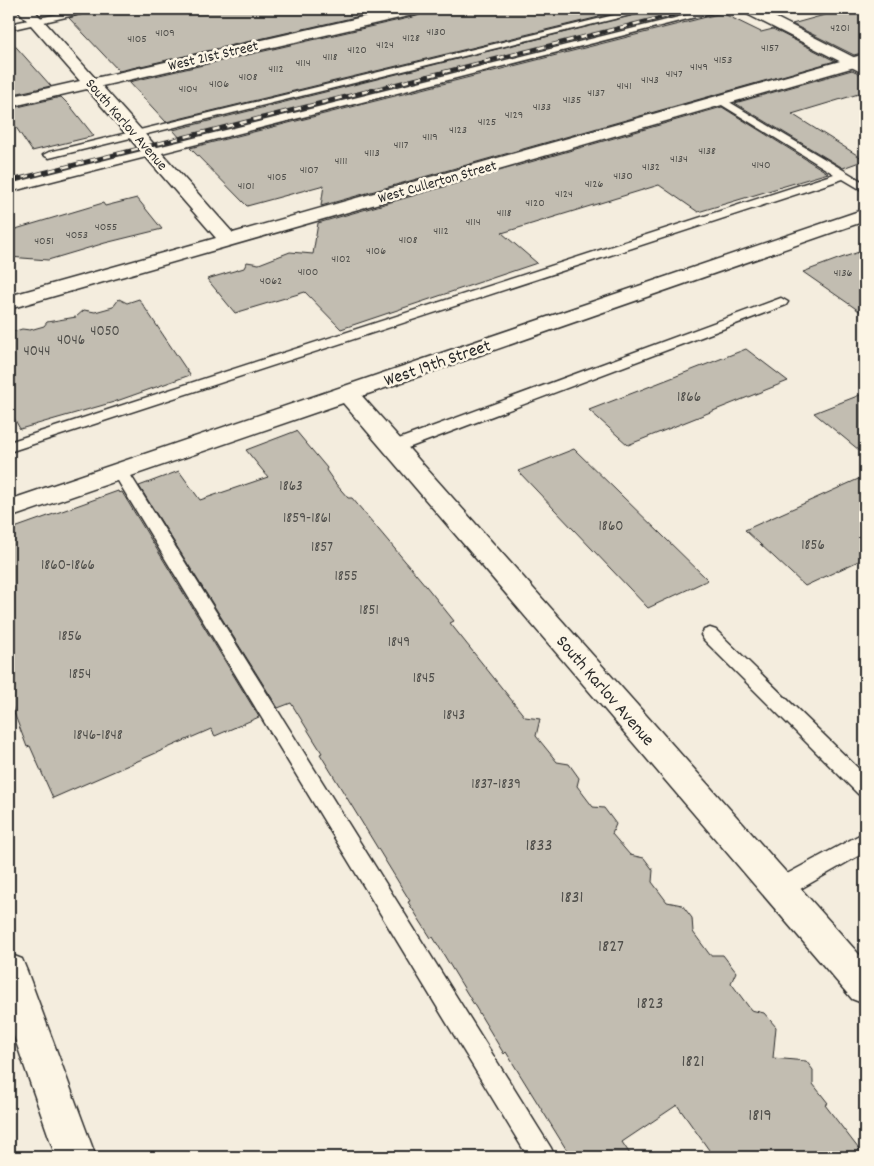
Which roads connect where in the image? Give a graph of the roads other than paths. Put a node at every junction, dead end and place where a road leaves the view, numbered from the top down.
1 (96, 9) edge
2 (417, 9) edge
3 (650, 9) edge
4 (722, 9) edge
5 (748, 9) edge
6 (30, 15) edge
7 (9, 27) edge
8 (861, 64) edge
9 (91, 83) junction
10 (721, 100) junction
11 (9, 102) edge
12 (136, 135) junction
13 (152, 152) junction
14 (49, 156) dead end
15 (844, 175) junction
16 (9, 188) edge
17 (865, 188) edge
18 (865, 215) edge
19 (229, 240) junction
20 (781, 302) dead end
21 (9, 303) edge
22 (347, 393) junction
23 (9, 447) edge
24 (394, 447) junction
25 (120, 471) junction
26 (9, 509) edge
27 (710, 635) dead end
28 (865, 788) edge
29 (865, 841) edge
30 (780, 889) junction
31 (9, 971) edge
32 (865, 987) edge
33 (76, 1157) edge
34 (542, 1157) edge

1 - 6 lane
2 - 9 street, West 21st Street
3 - 12 lane
4 - 13 lane
5 - 8 street
6 - 7 lane
6 - 9 street, South Karlov Avenue
8 - 10 street, West Cullerton Street
9 - 11 street, West 21st Street
9 - 12 street, South Karlov Avenue
10 - 15 lane
10 - 19 street, West Cullerton Street
12 - 13 street, South Karlov Avenue
12 - 14 lane
13 - 16 lane
13 - 19 street, South Karlov Avenue
15 - 17 lane
15 - 23 lane
18 - 22 street, West 19th Street
19 - 21 street, West Cullerton Street
20 - 24 lane
22 - 24 street, South Karlov Avenue
22 - 25 street, West 19th Street
24 - 30 street, South Karlov Avenue
25 - 26 street, West 19th Street
25 - 34 lane
27 - 28 lane
29 - 30 lane
30 - 32 street, South Karlov Avenue
31 - 33 street

